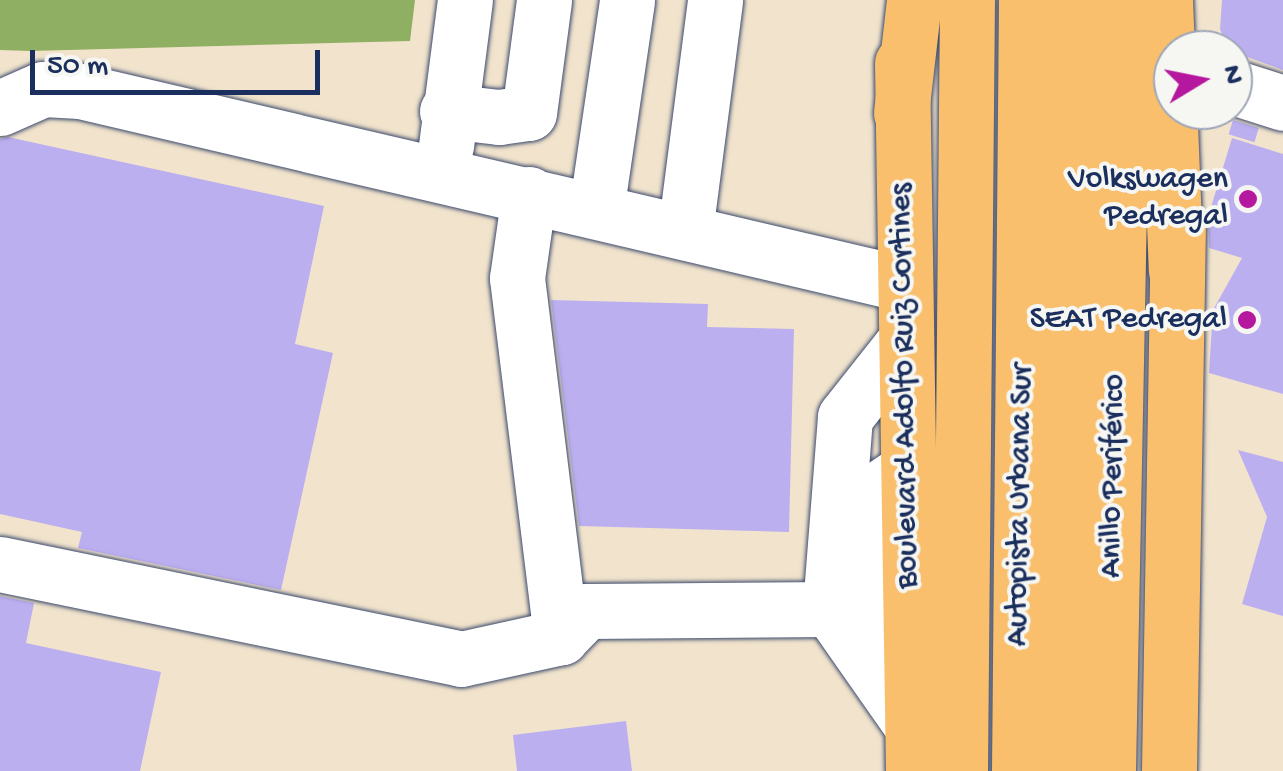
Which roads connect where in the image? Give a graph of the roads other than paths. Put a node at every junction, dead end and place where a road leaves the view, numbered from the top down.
1 (464, 0) edge
2 (544, 0) edge
3 (626, 0) edge
4 (715, 0) edge
5 (903, 0) edge
6 (914, 0) edge
7 (967, 0) edge
8 (1026, 0) edge
9 (1068, 0) edge
10 (1118, 0) edge
11 (1153, 0) edge
12 (1165, 0) edge
13 (1186, 0) edge
14 (1185, 30) edge
15 (1253, 93) edge
16 (1283, 102) edge
17 (0, 108) edge
18 (447, 111) junction
19 (901, 113) junction
20 (1181, 130) edge
21 (446, 174) junction
22 (529, 194) junction
23 (1119, 206) junction
24 (596, 210) junction
25 (685, 232) junction
26 (1176, 270) junction
27 (904, 284) junction
28 (905, 342) junction
29 (0, 564) edge
30 (830, 609) junction
31 (561, 637) junction
32 (913, 748) edge
33 (960, 771) edge
34 (1019, 771) edge
35 (1063, 771) edge
36 (1108, 771) edge
37 (1168, 771) edge

1 - 18 lane
2 - 18 lane
3 - 24 lane
4 - 25 lane
5 - 19 main road, Boulevard Adolfo Ruiz Cortines
6 - 19 main road
7 - 33 main road
8 - 34 main road, Autopista Urbana Sur
9 - 35 main road, Autopista Urbana Sur
10 - 23 main road, Anillo Periférico
11 - 23 main road
12 - 26 main road
13 - 14 main road
15 - 16 lane
17 - 21 lane
18 - 21 lane
19 - 27 main road, Boulevard Adolfo Ruiz Cortines
20 - 26 main road
21 - 22 lane
22 - 24 lane
22 - 31 lane
23 - 36 main road, Anillo Periférico
24 - 25 lane
25 - 27 lane
26 - 37 main road
27 - 28 main road, Boulevard Adolfo Ruiz Cortines
28 - 30 lane
28 - 32 main road, Boulevard Adolfo Ruiz Cortines
29 - 31 lane
30 - 31 lane
30 - 32 lane

